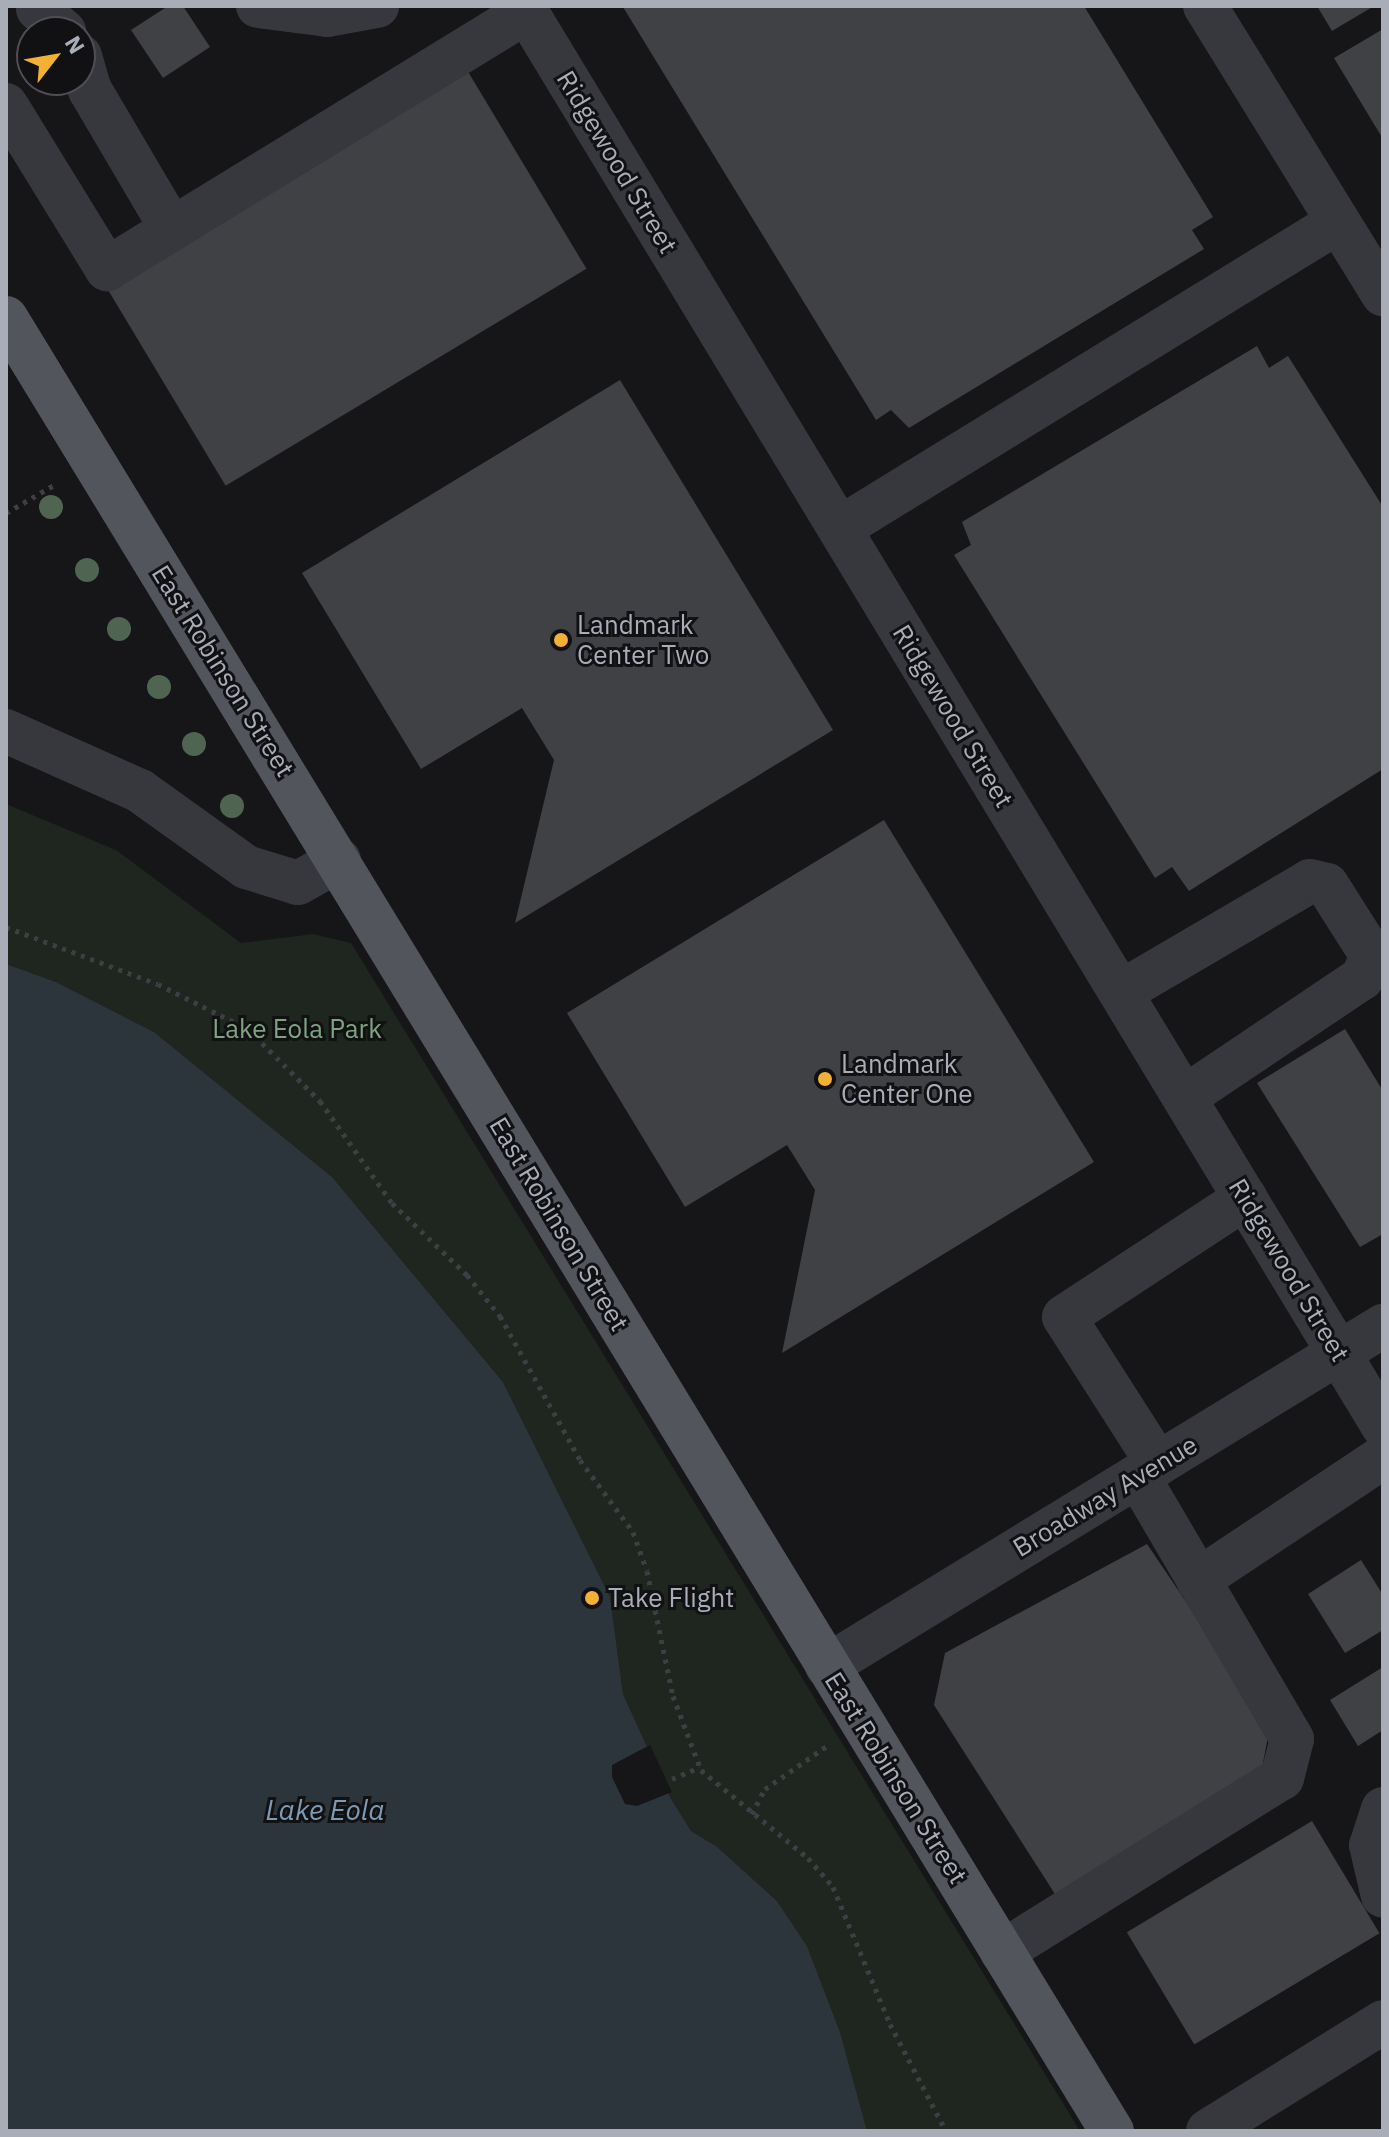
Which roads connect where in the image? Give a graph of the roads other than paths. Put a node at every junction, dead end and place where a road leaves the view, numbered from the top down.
1 (258, 6) edge
2 (377, 6) edge
3 (1205, 6) edge
4 (525, 9) edge
5 (92, 96) edge
6 (6, 105) edge
7 (1338, 222) junction
8 (172, 229) junction
9 (1383, 294) edge
10 (6, 318) edge
11 (840, 528) junction
12 (6, 731) edge
13 (347, 874) junction
14 (1121, 992) junction
15 (1185, 1097) junction
16 (1245, 1198) junction
17 (1383, 1326) edge
18 (1338, 1353) junction
19 (1383, 1426) edge
20 (1383, 1457) edge
21 (1148, 1470) junction
22 (1198, 1580) junction
23 (827, 1666) junction
24 (1383, 1809) edge
25 (1383, 1896) edge
26 (1002, 1952) junction
27 (1383, 2022) edge
28 (1112, 2131) edge
29 (1208, 2131) edge

1 - 2 street
3 - 7 street
4 - 8 street
4 - 11 street, Ridgewood Street
5 - 8 street
6 - 8 street
7 - 9 street
7 - 11 street
10 - 13 main road, East Robinson Street
11 - 14 street, Ridgewood Street
12 - 13 street
13 - 23 main road, East Robinson Street
14 - 15 street, Ridgewood Street
14 - 15 street
15 - 16 street, Ridgewood Street
16 - 18 street, Ridgewood Street
16 - 21 street
17 - 18 street, Broadway Avenue
18 - 19 street, Ridgewood Street
18 - 21 street, Broadway Avenue
20 - 22 street
21 - 22 street
21 - 23 street, Broadway Avenue
22 - 26 street
23 - 26 main road, East Robinson Street
24 - 25 street
26 - 28 main road, East Robinson Street
27 - 29 street

